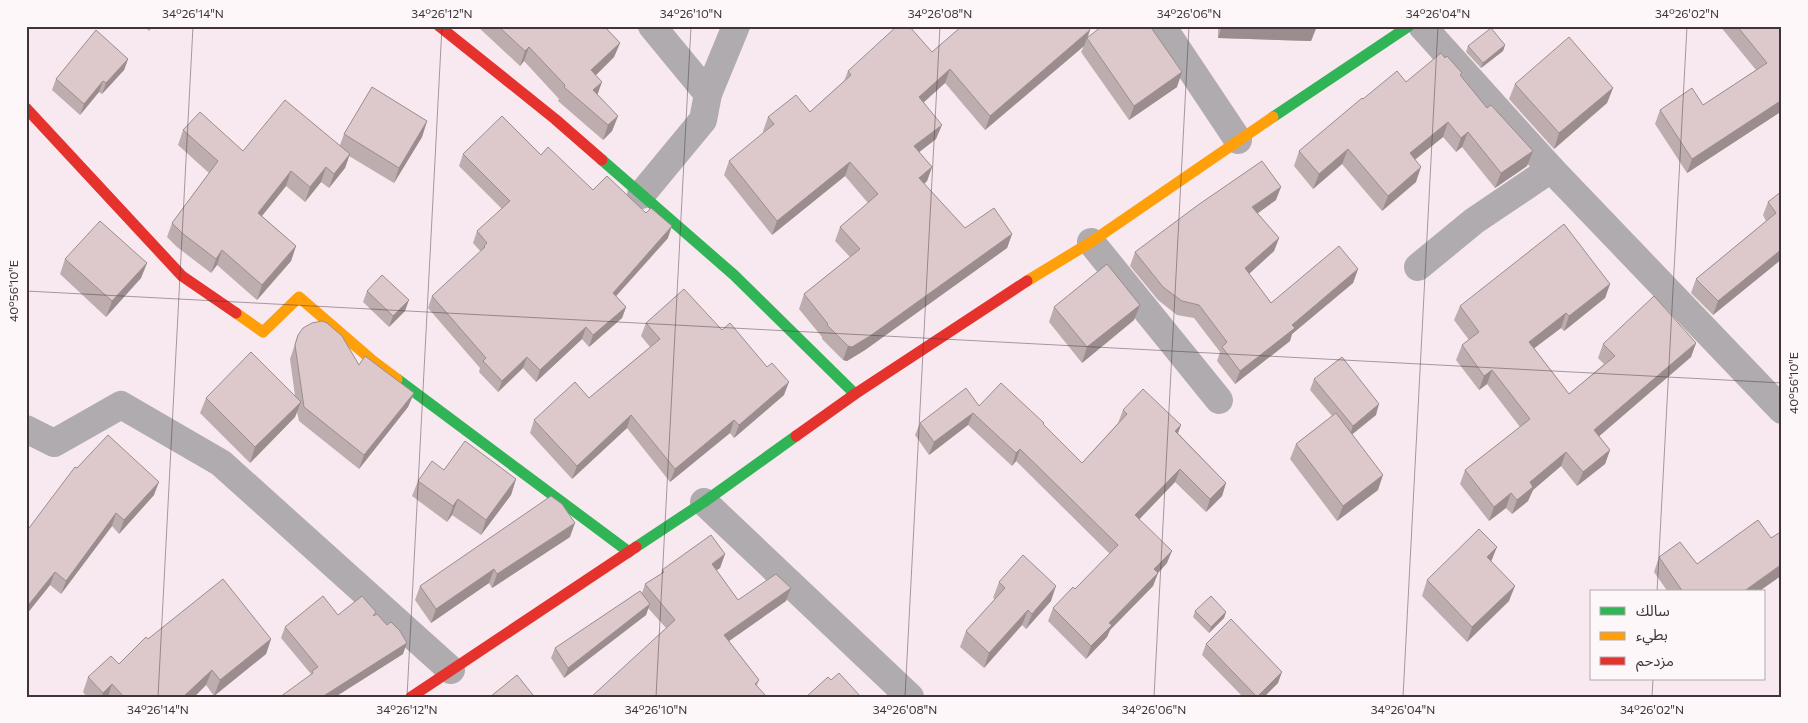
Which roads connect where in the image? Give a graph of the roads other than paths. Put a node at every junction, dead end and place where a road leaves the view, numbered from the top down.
1 (439, 26) edge
2 (652, 26) edge
3 (736, 26) edge
4 (1162, 26) edge
5 (1409, 26) edge
6 (1422, 26) edge
7 (708, 94) junction
8 (26, 108) edge
9 (1238, 140) junction
10 (1551, 169) junction
11 (641, 195) junction
12 (1091, 242) junction
13 (1418, 267) dead end
14 (855, 394) junction
15 (1218, 400) dead end
16 (1782, 410) edge
17 (26, 429) edge
18 (704, 502) junction
19 (629, 552) junction
20 (451, 670) junction
21 (411, 697) edge
22 (910, 697) edge

1 - 11 main road
2 - 7 street
3 - 7 street
4 - 9 street
5 - 9 main road
6 - 10 street
7 - 11 street
8 - 19 main road
9 - 12 main road
10 - 13 street
10 - 16 street
11 - 14 main road
12 - 14 main road
12 - 15 street
14 - 18 main road
17 - 20 street
18 - 19 main road
18 - 22 street
19 - 20 main road
20 - 21 main road

